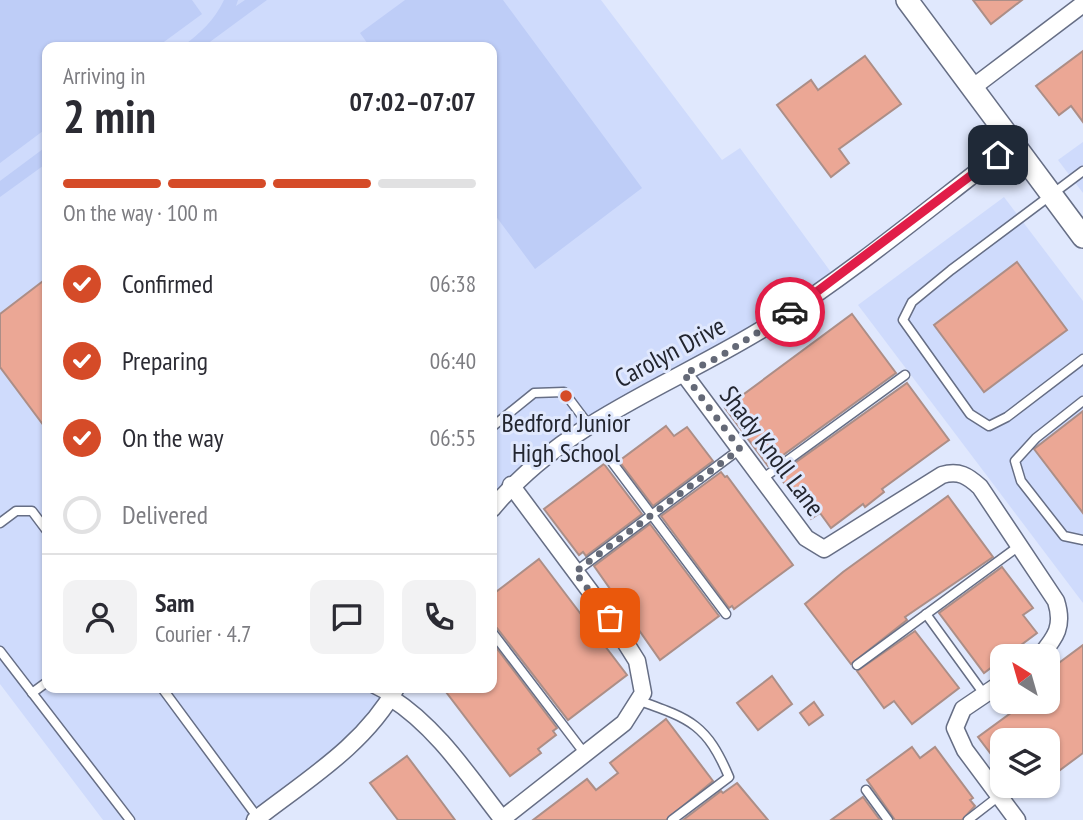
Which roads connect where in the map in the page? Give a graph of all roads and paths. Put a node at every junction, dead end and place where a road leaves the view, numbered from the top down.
1 (907, 0) edge
2 (1083, 4) edge
3 (972, 88) junction
4 (1013, 144) junction
5 (1083, 171) edge
6 (1052, 196) junction
7 (1083, 237) edge
8 (1083, 359) edge
9 (684, 374) junction
10 (905, 375) dead end
11 (1083, 401) edge
12 (497, 423) edge
13 (588, 424) junction
14 (740, 449) junction
15 (612, 462) dead end
16 (762, 479) junction
17 (511, 485) junction
18 (497, 503) edge
19 (652, 515) junction
20 (0, 523) edge
21 (42, 524) edge
22 (1083, 540) edge
23 (1019, 546) junction
24 (575, 572) junction
25 (726, 614) dead end
26 (926, 614) junction
27 (497, 639) edge
28 (1048, 644) edge
29 (0, 651) edge
30 (857, 665) dead end
31 (42, 686) edge
32 (990, 690) edge
33 (33, 693) junction
34 (166, 693) edge
35 (394, 693) edge
36 (984, 694) junction
37 (640, 701) junction
38 (585, 754) junction
39 (990, 784) edge
40 (866, 790) dead end
41 (996, 798) edge
42 (1000, 798) edge
43 (257, 819) edge
44 (130, 820) edge
45 (503, 820) edge
46 (672, 820) edge
47 (888, 820) edge
48 (968, 820) edge
49 (1017, 820) edge

1 - 3 street
2 - 3 street
3 - 4 street
4 - 6 street
4 - 9 street, Carolyn Drive
5 - 6 lane
6 - 7 street
6 - 8 lane
9 - 13 street, Carolyn Drive
9 - 14 street, Shady Knoll Lane
10 - 16 lane
11 - 22 lane
12 - 13 lane
13 - 17 street, Carolyn Drive
14 - 16 street, Shady Knoll Lane
14 - 19 lane
15 - 19 lane
16 - 23 street, Shady Knoll Lane
17 - 18 street, Carolyn Drive
17 - 24 street
19 - 24 lane
19 - 25 lane
20 - 21 lane
23 - 26 lane
23 - 28 street, Shady Knoll Lane
24 - 37 street
26 - 30 lane
26 - 36 lane
27 - 38 lane
29 - 33 lane
31 - 33 lane
32 - 36 street
33 - 44 lane
34 - 43 lane
35 - 43 street
35 - 45 street
36 - 39 street
37 - 38 street
37 - 46 lane
38 - 45 street
40 - 47 lane
41 - 48 lane
42 - 49 street

